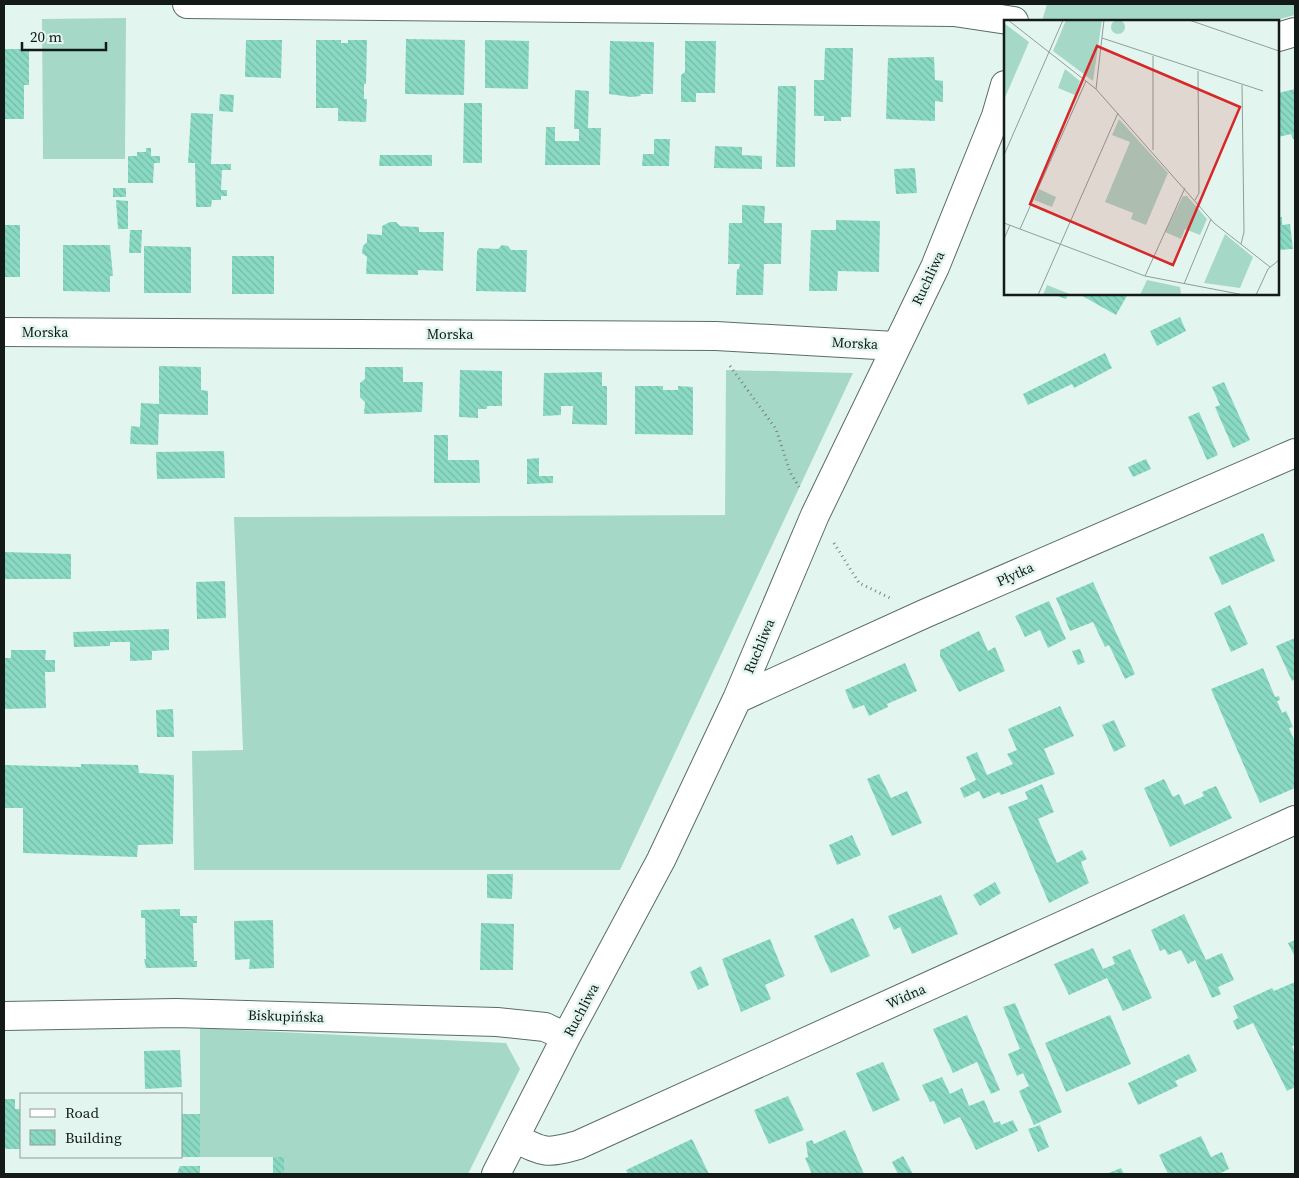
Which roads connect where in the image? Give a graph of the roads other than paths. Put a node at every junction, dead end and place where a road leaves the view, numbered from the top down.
1 (187, 4) edge
2 (1028, 4) edge
3 (1007, 20) edge
4 (1023, 20) edge
5 (1295, 32) edge
6 (1279, 37) edge
7 (1004, 92) edge
8 (1001, 115) edge
9 (4, 332) edge
10 (896, 346) junction
11 (1295, 452) edge
12 (737, 699) junction
13 (1295, 820) edge
14 (4, 1016) edge
15 (566, 1037) junction
16 (515, 1138) junction
17 (496, 1174) edge

1 - 3 street
2 - 4 street
5 - 6 street
7 - 8 street, Ruchliwa
8 - 10 street, Ruchliwa
9 - 10 street, Morska
10 - 12 street, Ruchliwa
11 - 12 street, Płytka
12 - 15 street, Ruchliwa
13 - 16 street, Widna
14 - 15 street, Biskupińska
15 - 16 street, Ruchliwa
16 - 17 street, Ruchliwa

